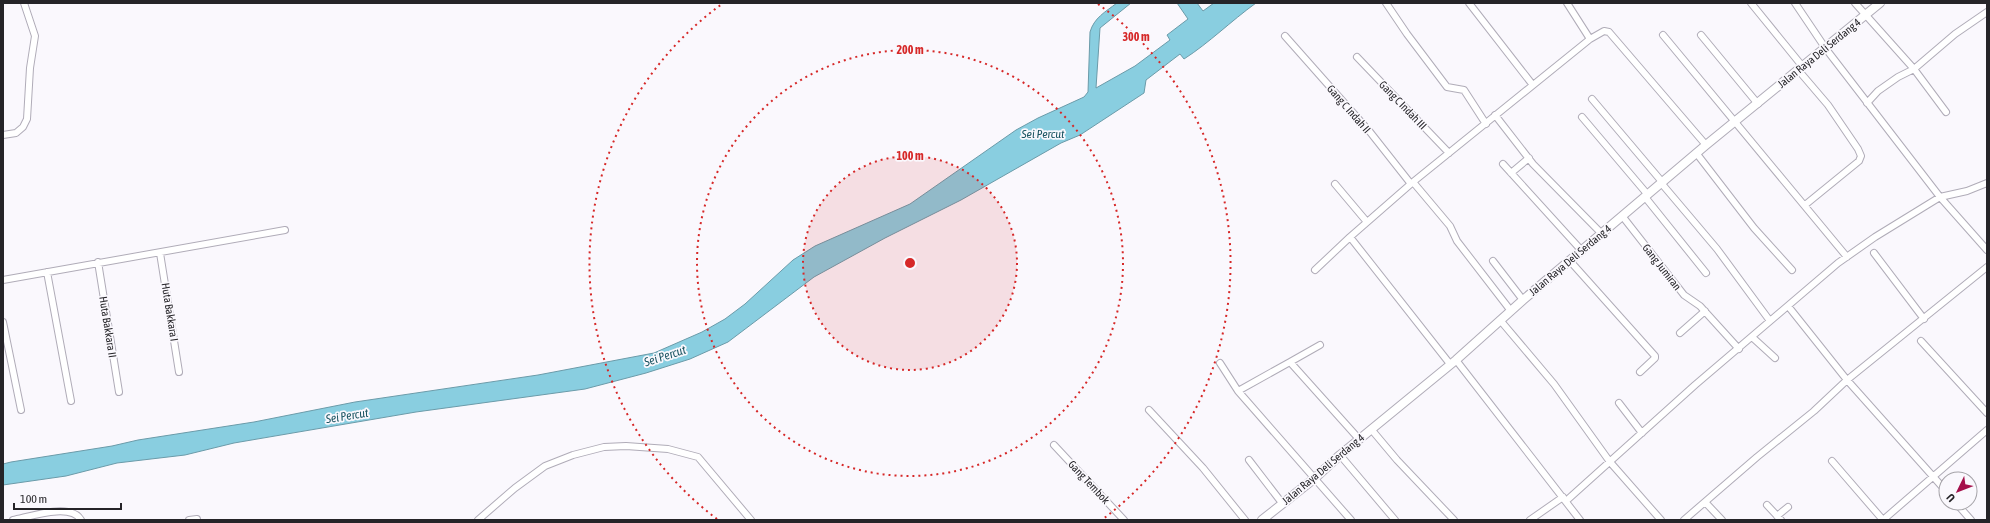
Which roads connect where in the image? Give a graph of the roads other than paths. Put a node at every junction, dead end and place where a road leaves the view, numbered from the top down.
1 (24, 3) edge
2 (1386, 3) edge
3 (1470, 3) edge
4 (1567, 3) edge
5 (1751, 3) edge
6 (1795, 3) edge
7 (1855, 3) edge
8 (1880, 3) edge
9 (1987, 12) edge
10 (1866, 15) junction
11 (1663, 35) dead end
12 (1701, 35) dead end
13 (1285, 36) dead end
14 (1590, 39) junction
15 (1826, 49) junction
16 (1357, 57) dead end
17 (1801, 69) junction
18 (1914, 69) junction
19 (1532, 84) junction
20 (1592, 99) dead end
21 (1867, 103) junction
22 (1758, 104) junction
23 (1946, 112) dead end
24 (1496, 115) junction
25 (1582, 117) dead end
26 (1736, 121) junction
27 (1486, 124) junction
28 (3, 135) edge
29 (1706, 145) junction
30 (1449, 153) junction
31 (1697, 154) junction
32 (1529, 158) junction
33 (1503, 164) dead end
34 (1512, 173) junction
35 (1412, 183) junction
36 (1662, 183) junction
37 (1987, 183) edge
38 (1335, 184) dead end
39 (1647, 196) junction
40 (1940, 197) junction
41 (1805, 205) junction
42 (1623, 217) junction
43 (1367, 222) junction
44 (284, 230) dead end
45 (1602, 234) junction
46 (1350, 237) junction
47 (1987, 250) edge
48 (1582, 251) junction
49 (160, 253) junction
50 (1874, 253) dead end
51 (1848, 257) junction
52 (1492, 261) dead end
53 (1570, 261) junction
54 (98, 262) junction
55 (1987, 267) edge
56 (1315, 270) dead end
57 (1792, 270) dead end
58 (47, 272) junction
59 (1706, 273) dead end
60 (3, 280) edge
61 (1523, 300) junction
62 (1788, 306) junction
63 (1511, 311) junction
64 (1705, 311) junction
65 (1500, 320) junction
66 (1924, 320) junction
67 (1770, 321) junction
68 (3, 322) edge
69 (1680, 333) dead end
70 (1752, 337) junction
71 (1921, 340) dead end
72 (1320, 345) dead end
73 (1739, 349) junction
74 (1774, 358) dead end
75 (1290, 362) junction
76 (1453, 362) junction
77 (1220, 364) dead end
78 (179, 372) dead end
79 (1640, 372) dead end
80 (1847, 380) junction
81 (1238, 391) junction
82 (119, 392) dead end
83 (71, 401) dead end
84 (1619, 403) dead end
85 (22, 410) dead end
86 (1149, 410) dead end
87 (1987, 412) edge
88 (1371, 429) junction
89 (1987, 430) edge
90 (1642, 432) junction
91 (1359, 439) junction
92 (1054, 445) dead end
93 (1340, 455) junction
94 (1249, 460) dead end
95 (1832, 461) dead end
96 (1610, 462) junction
97 (1934, 477) junction
98 (1315, 478) junction
99 (1938, 482) edge
100 (1564, 499) junction
101 (1705, 502) junction
102 (1282, 503) junction
103 (1767, 505) dead end
104 (1788, 507) dead end
105 (1963, 511) edge
106 (1779, 518) edge
107 (196, 519) dead end
108 (480, 519) edge
109 (13, 520) edge
110 (81, 520) edge
111 (190, 520) edge
112 (751, 520) edge
113 (1124, 520) edge
114 (1245, 520) edge
115 (1262, 520) edge
116 (1351, 520) edge
117 (1395, 520) edge
118 (1454, 520) edge
119 (1530, 520) edge
120 (1580, 520) edge
121 (1661, 520) edge
122 (1684, 520) edge
123 (1722, 520) edge
124 (1883, 520) edge
125 (1971, 520) edge

1 - 28 street
2 - 27 street
3 - 19 street
4 - 14 street
5 - 17 street
6 - 15 street
7 - 10 street
8 - 10 street, Jalan Raya Deli Serdang 4
9 - 18 street
10 - 15 street, Jalan Raya Deli Serdang 4
10 - 18 street
11 - 26 street
12 - 22 street
13 - 35 street, Gang C Indah II
14 - 19 street
14 - 29 street
15 - 17 street, Jalan Raya Deli Serdang 4
15 - 21 street
16 - 30 street, Gang C Indah III
17 - 22 street, Jalan Raya Deli Serdang 4
17 - 41 street
18 - 21 street
18 - 23 street
19 - 24 street
20 - 36 street
21 - 40 street
22 - 26 street, Jalan Raya Deli Serdang 4
24 - 27 street
24 - 32 street
25 - 39 street
26 - 29 street, Jalan Raya Deli Serdang 4
26 - 41 street
27 - 30 street
29 - 31 street, Jalan Raya Deli Serdang 4
30 - 35 street
31 - 36 street, Jalan Raya Deli Serdang 4
31 - 57 street
32 - 34 street
32 - 45 street
33 - 34 street
34 - 48 street
35 - 43 street
35 - 63 street, Gang C Indah II
36 - 39 street, Jalan Raya Deli Serdang 4
36 - 67 street
37 - 40 street
38 - 43 street
39 - 42 street, Jalan Raya Deli Serdang 4
39 - 59 street
40 - 47 street
40 - 51 street
41 - 51 street
42 - 45 street, Jalan Raya Deli Serdang 4
42 - 64 street, Gang Jumiran
43 - 46 street
44 - 49 street
45 - 48 street, Jalan Raya Deli Serdang 4
46 - 56 street
46 - 76 street
48 - 53 street, Jalan Raya Deli Serdang 4
49 - 54 street
49 - 78 street, Huta Bakkara I
50 - 66 street
51 - 62 street
52 - 61 street
53 - 61 street, Jalan Raya Deli Serdang 4
53 - 79 street
54 - 58 street
54 - 82 street, Huta Bakkara II
55 - 66 street
58 - 60 street
58 - 83 street
61 - 63 street, Jalan Raya Deli Serdang 4
62 - 67 street
62 - 80 street
63 - 65 street, Jalan Raya Deli Serdang 4
64 - 69 street
64 - 73 street, Gang Jumiran
65 - 76 street, Jalan Raya Deli Serdang 4
65 - 96 street
66 - 80 street
67 - 70 street
68 - 85 street
70 - 73 street
70 - 74 street
71 - 87 street
72 - 75 street
73 - 90 street
75 - 81 street
75 - 91 street
76 - 88 street, Jalan Raya Deli Serdang 4
76 - 100 street
77 - 81 street
80 - 97 street
80 - 101 street
81 - 98 street
84 - 90 street
86 - 114 street
88 - 91 street, Jalan Raya Deli Serdang 4
88 - 118 street
89 - 97 street
90 - 96 street
91 - 93 street, Jalan Raya Deli Serdang 4
92 - 113 street, Gang Tembok
93 - 98 street, Jalan Raya Deli Serdang 4
93 - 117 street
94 - 102 street
95 - 124 street
96 - 100 street
96 - 121 street
97 - 99 street
97 - 124 street
98 - 102 street, Jalan Raya Deli Serdang 4
98 - 116 street
100 - 119 street
100 - 120 street
101 - 122 street
101 - 123 street
102 - 115 street, Jalan Raya Deli Serdang 4
103 - 106 street
104 - 106 street
105 - 125 street
107 - 111 street
108 - 112 street
109 - 110 street

